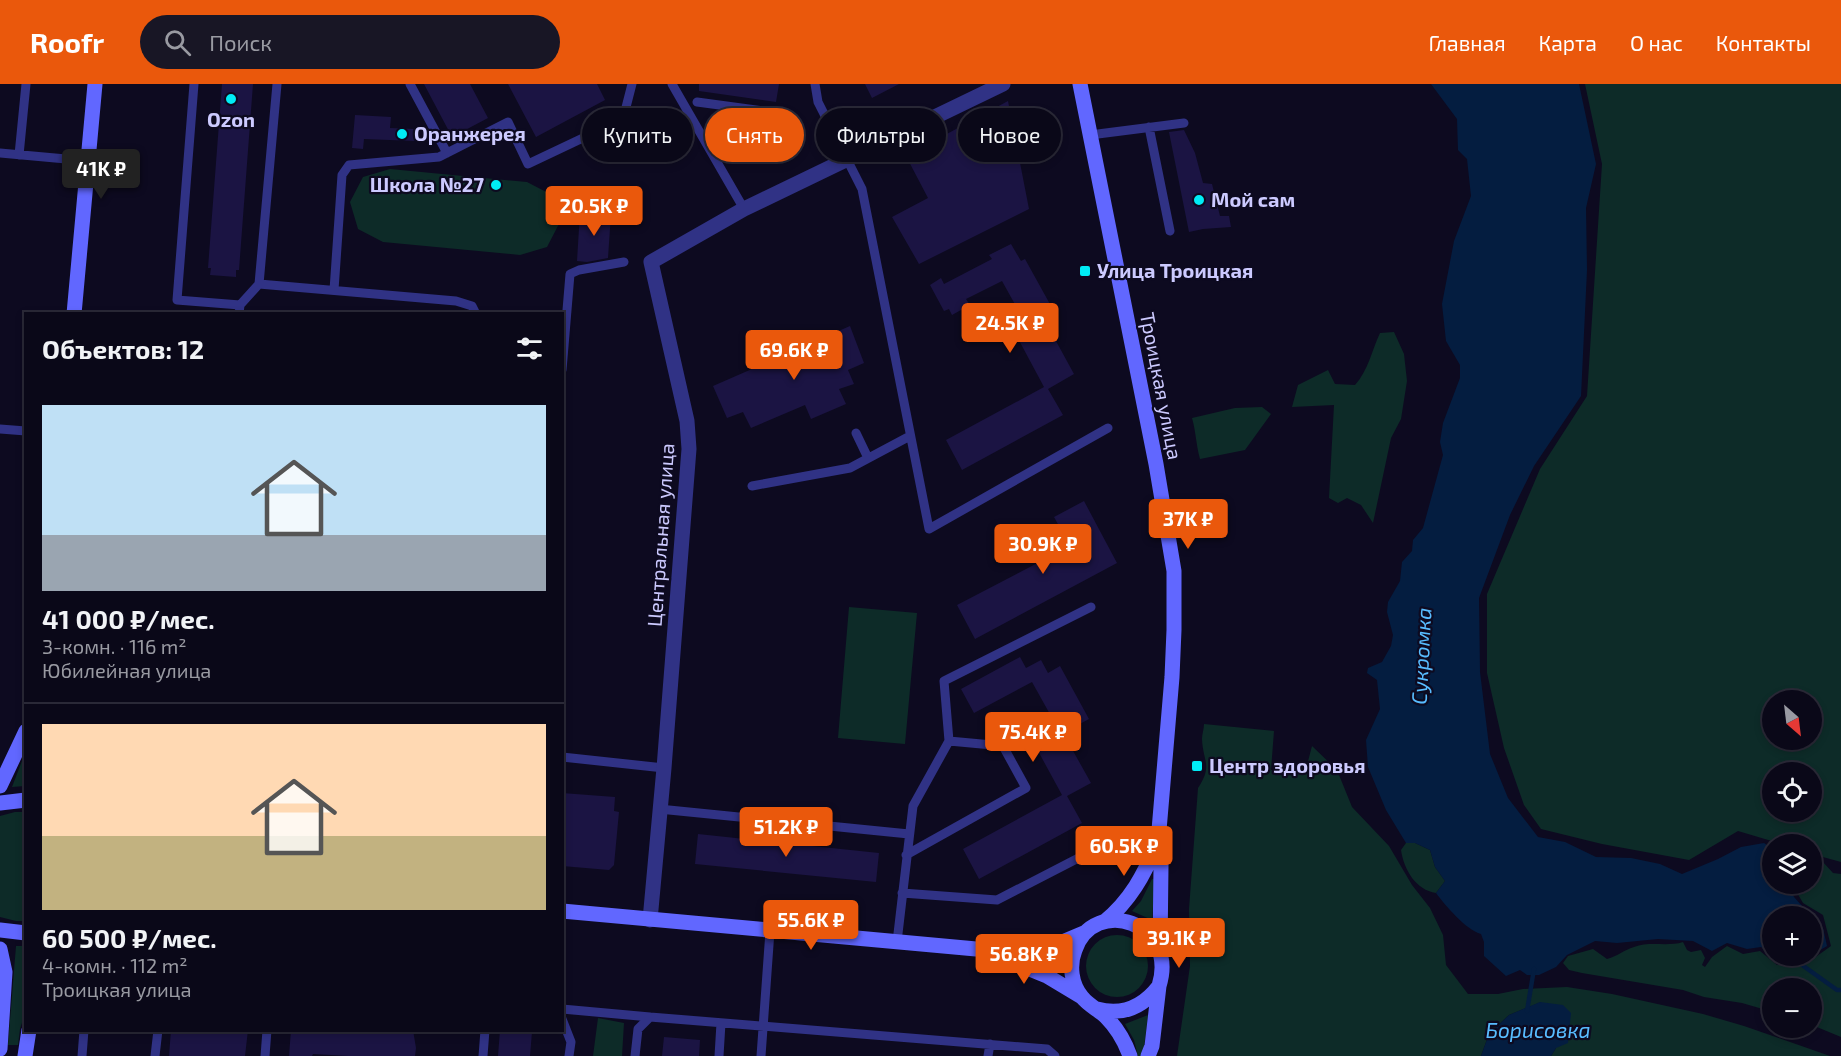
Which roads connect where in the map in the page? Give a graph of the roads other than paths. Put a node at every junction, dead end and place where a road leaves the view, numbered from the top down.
1 (26, 84) edge
2 (95, 84) edge
3 (194, 84) edge
4 (277, 84) edge
5 (410, 84) edge
6 (632, 84) edge
7 (672, 84) edge
8 (815, 84) edge
9 (1003, 84) edge
10 (1080, 84) edge
11 (697, 102) dead end
12 (742, 108) edge
13 (821, 108) edge
14 (946, 112) edge
15 (1133, 120) dead end
16 (1184, 123) dead end
17 (1149, 127) junction
18 (1132, 130) junction
19 (1090, 135) junction
20 (0, 153) edge
21 (447, 153) junction
22 (19, 155) junction
23 (88, 160) junction
24 (845, 162) edge
25 (850, 162) edge
26 (744, 209) junction
27 (1170, 231) dead end
28 (624, 262) dead end
29 (259, 284) junction
30 (334, 291) junction
31 (240, 310) edge
32 (74, 312) edge
33 (475, 312) edge
34 (564, 345) edge
35 (1108, 428) dead end
36 (0, 429) edge
37 (24, 431) edge
38 (856, 433) dead end
39 (910, 436) junction
40 (868, 458) junction
41 (752, 486) dead end
42 (1091, 608) dead end
43 (24, 736) edge
44 (949, 741) junction
45 (564, 757) edge
46 (664, 768) junction
47 (0, 786) edge
48 (24, 800) edge
49 (0, 803) edge
50 (659, 809) junction
51 (909, 834) junction
52 (1158, 842) junction
53 (1094, 850) dead end
54 (906, 855) junction
55 (902, 893) junction
56 (564, 911) edge
57 (650, 920) junction
58 (1103, 922) junction
59 (0, 930) edge
60 (770, 931) junction
61 (24, 933) edge
62 (1084, 933) junction
63 (897, 942) junction
64 (0, 949) edge
65 (975, 949) junction
66 (1160, 950) junction
67 (1159, 986) junction
68 (1082, 997) junction
69 (564, 1009) edge
70 (1097, 1009) junction
71 (650, 1017) junction
72 (721, 1023) junction
73 (564, 1024) edge
74 (762, 1026) junction
75 (29, 1032) edge
76 (84, 1032) edge
77 (158, 1032) edge
78 (267, 1032) edge
79 (485, 1032) edge
80 (990, 1044) junction
81 (0, 1048) edge
82 (25, 1056) edge
83 (82, 1056) edge
84 (155, 1056) edge
85 (265, 1056) edge
86 (483, 1056) edge
87 (569, 1056) edge
88 (635, 1056) edge
89 (718, 1056) edge
90 (761, 1056) edge
91 (988, 1056) edge
92 (1055, 1056) edge
93 (1130, 1056) edge
94 (1148, 1056) edge

1 - 22 lane
2 - 23 street
3 - 31 lane
4 - 29 lane
5 - 21 lane
6 - 21 lane
7 - 26 lane
8 - 13 lane
9 - 14 street, Центральная улица
10 - 19 street, Троицкая улица
11 - 12 lane
15 - 18 lane
16 - 17 lane
17 - 18 lane
17 - 27 lane
18 - 19 lane
19 - 52 street, Троицкая улица
20 - 22 lane
21 - 30 lane
22 - 23 lane
23 - 32 street
24 - 26 street, Центральная улица
25 - 39 lane
26 - 46 street, Центральная улица
28 - 34 lane
29 - 30 lane
29 - 31 lane
30 - 33 lane
35 - 39 lane
36 - 37 lane
38 - 40 lane
39 - 40 lane
40 - 41 lane
42 - 44 lane
43 - 47 street
44 - 51 lane
44 - 54 lane
45 - 46 lane
46 - 50 street, Центральная улица
48 - 49 street
50 - 51 lane
50 - 57 street, Центральная улица
51 - 54 lane
52 - 58 street, Троицкая улица
52 - 66 street, Троицкая улица
53 - 55 lane
54 - 55 lane
55 - 63 lane
56 - 57 street
57 - 60 street
58 - 62 street
58 - 66 street
59 - 61 street
60 - 63 street
60 - 74 lane
62 - 65 street
62 - 68 street
63 - 65 street
64 - 81 street
65 - 68 street
66 - 67 street
67 - 70 street
67 - 94 street
68 - 70 street
69 - 71 lane
70 - 93 street
71 - 72 lane
71 - 88 lane
72 - 74 lane
72 - 89 lane
73 - 87 lane
74 - 80 lane
74 - 90 lane
75 - 82 street
76 - 83 lane
77 - 84 lane
78 - 85 lane
79 - 86 lane
80 - 91 lane
80 - 92 lane

